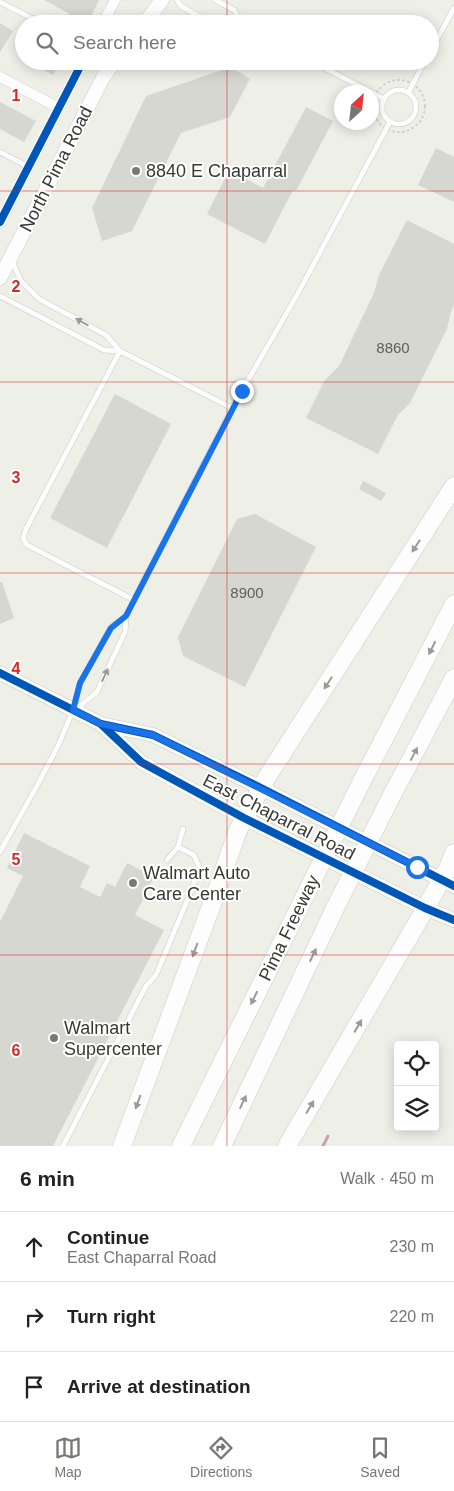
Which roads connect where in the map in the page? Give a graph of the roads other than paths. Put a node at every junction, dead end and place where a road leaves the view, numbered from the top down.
1 (115, 0) edge
2 (162, 0) edge
3 (177, 0) edge
4 (215, 0) edge
5 (0, 2) edge
6 (454, 8) edge
7 (25, 15) edge
8 (107, 15) edge
9 (151, 15) edge
10 (196, 15) edge
11 (237, 15) edge
12 (439, 36) edge
13 (78, 70) edge
14 (108, 70) edge
15 (328, 70) edge
16 (420, 70) edge
17 (0, 77) edge
18 (408, 93) junction
19 (384, 98) junction
20 (59, 108) junction
21 (390, 122) junction
22 (0, 152) edge
23 (29, 167) junction
24 (0, 222) edge
25 (11, 258) junction
26 (0, 278) edge
27 (0, 296) edge
28 (120, 351) junction
29 (232, 408) junction
30 (454, 486) edge
31 (134, 600) junction
32 (454, 604) edge
33 (126, 616) junction
34 (0, 673) edge
35 (454, 678) edge
36 (73, 710) junction
37 (101, 724) junction
38 (261, 788) junction
39 (244, 818) junction
40 (184, 829) dead end
41 (178, 847) junction
42 (0, 852) edge
43 (454, 852) edge
44 (167, 860) dead end
45 (448, 883) edge
46 (425, 908) junction
47 (454, 920) edge
48 (63, 1146) edge
49 (122, 1146) edge
50 (181, 1146) edge
51 (222, 1146) edge
52 (287, 1146) edge

1 - 8 street
2 - 9 main road
3 - 10 lane
4 - 11 lane
5 - 7 lane
6 - 12 lane
13 - 20 street
14 - 25 main road, North Pima Road
15 - 19 lane
16 - 18 lane
17 - 20 street
18 - 19 lane
18 - 21 lane
19 - 21 lane
20 - 23 street
21 - 29 lane
22 - 23 lane
23 - 24 street
25 - 26 main road, North Pima Road
28 -> 25 lane
27 - 28 lane
28 - 29 lane
28 - 31 lane
29 - 31 lane
30 -> 38 highway
31 - 33 lane
32 -> 50 highway, Pima Freeway, bridge
33 - 36 lane
36 -> 33 lane
34 - 36 main road, East Chaparral Road
51 -> 35 highway, Pima Freeway, bridge
36 - 37 main road, East Chaparral Road
36 - 42 lane
37 - 38 main road, East Chaparral Road
37 - 39 main road, East Chaparral Road
38 - 39 highway
38 - 45 main road, East Chaparral Road
39 - 46 main road, East Chaparral Road
39 -> 49 highway
40 - 41 lane
41 - 44 lane
41 - 48 lane
43 - 45 highway
45 - 46 highway
46 - 47 main road, East Chaparral Road
52 -> 46 highway

